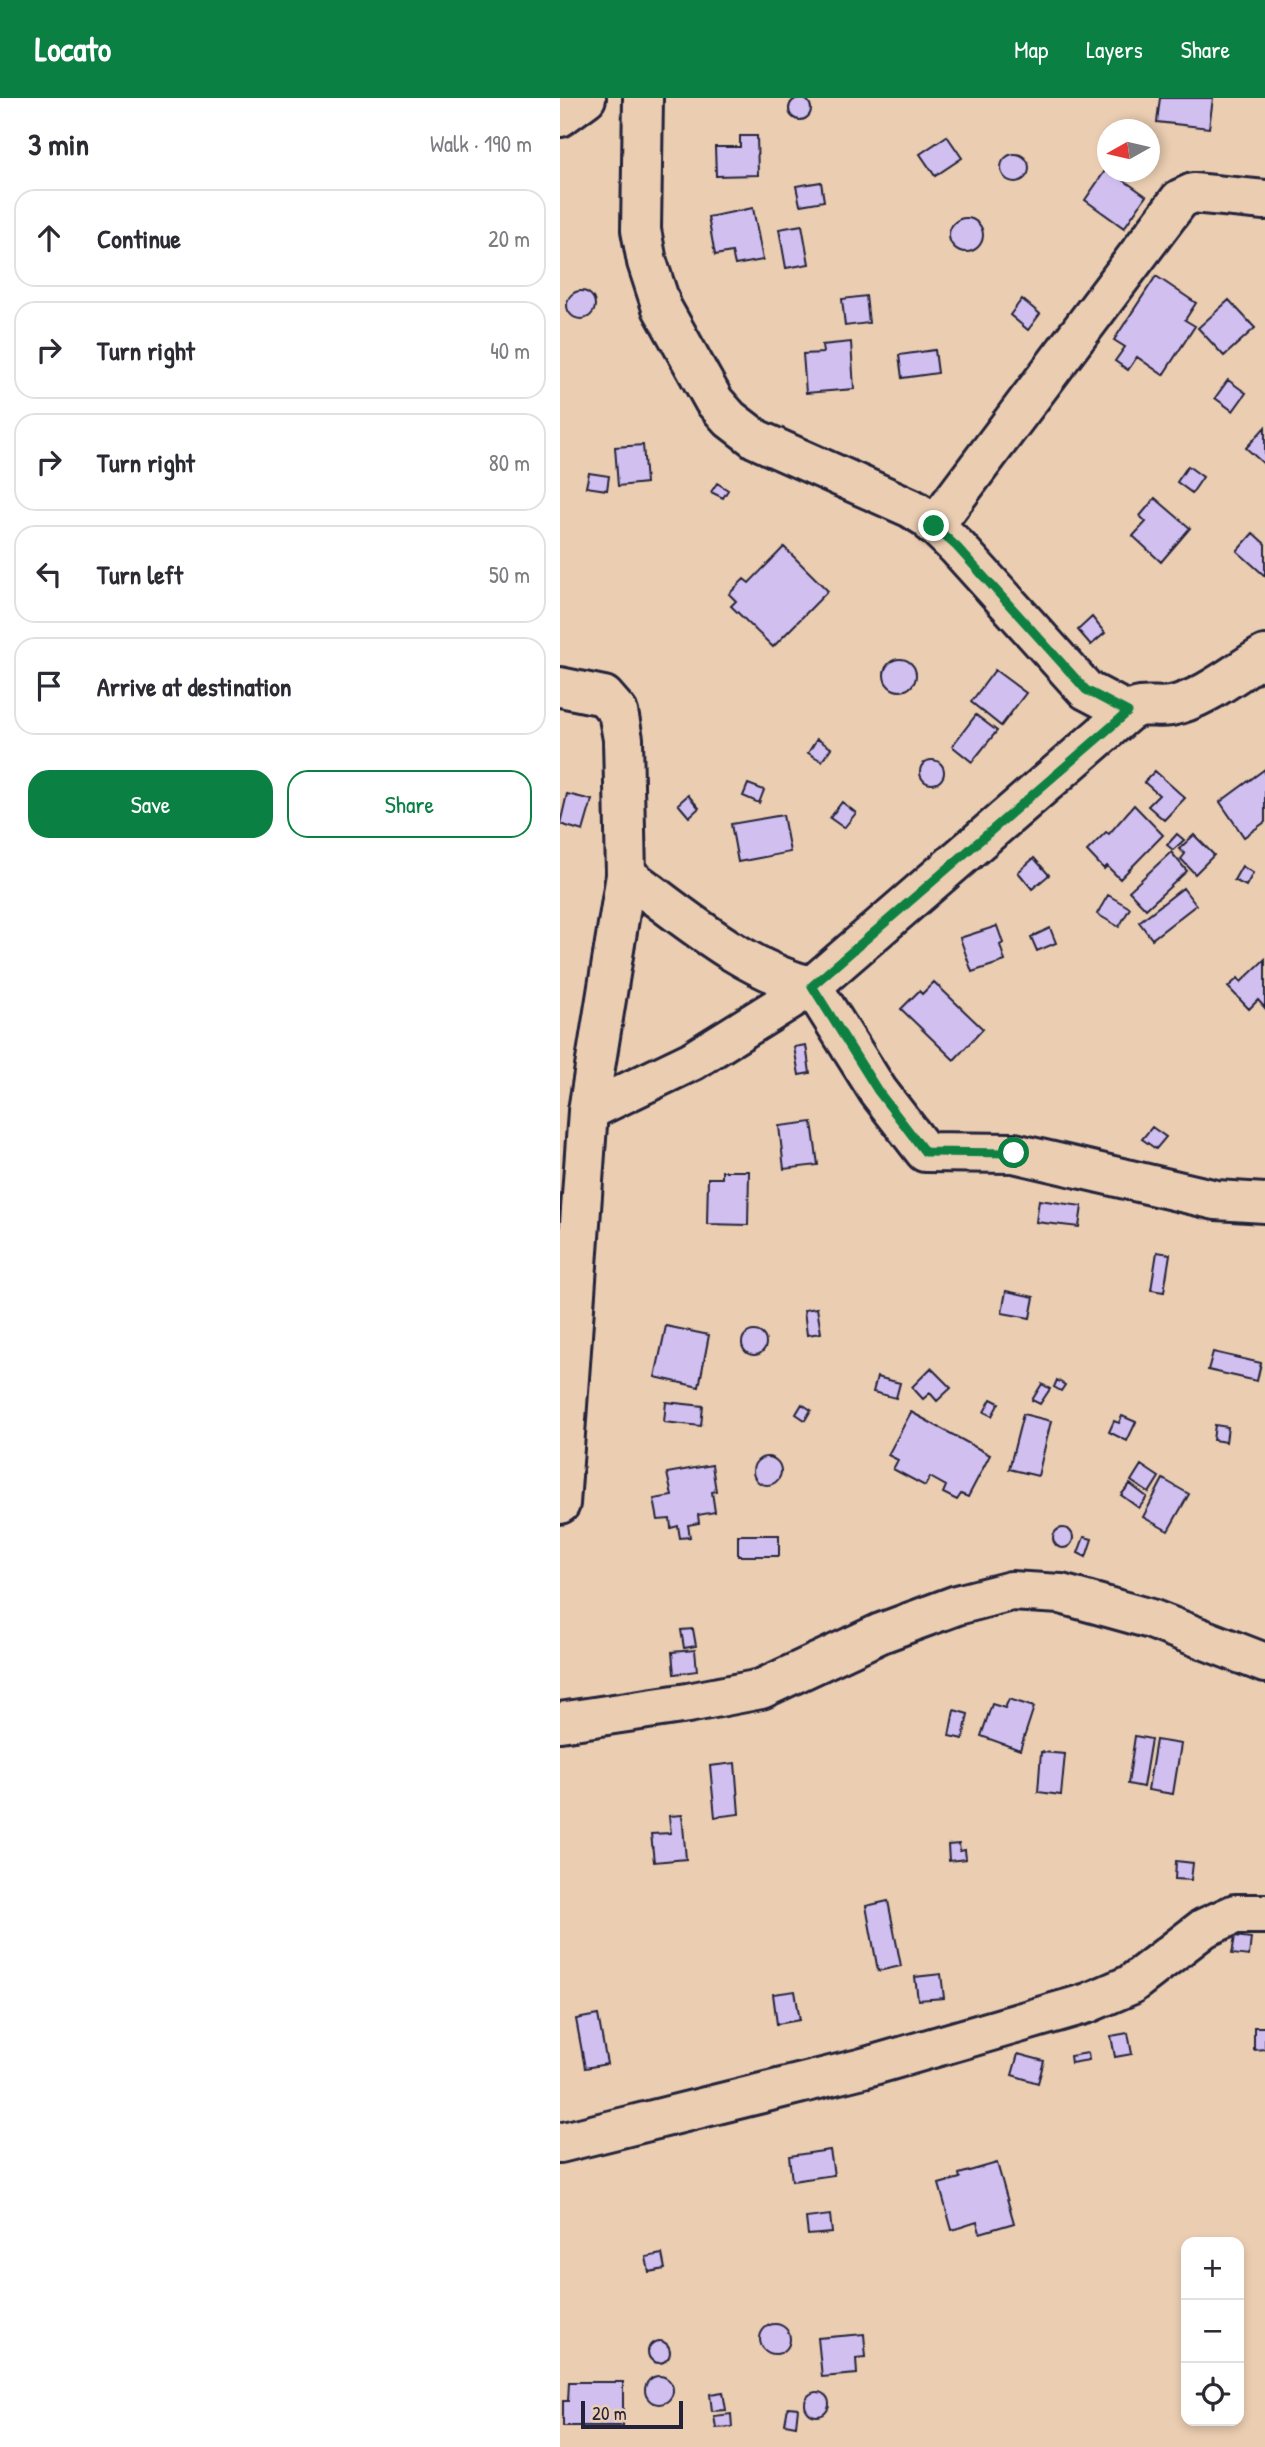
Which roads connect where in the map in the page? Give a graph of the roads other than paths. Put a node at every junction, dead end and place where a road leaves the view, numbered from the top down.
1 (586, 98) edge
2 (643, 98) edge
3 (560, 117) edge
4 (1265, 200) edge
5 (934, 526) junction
6 (1265, 655) edge
7 (560, 687) edge
8 (1128, 712) junction
9 (626, 875) junction
10 (812, 986) junction
11 (588, 1111) junction
12 (1265, 1203) edge
13 (560, 1504) edge
14 (1265, 1663) edge
15 (560, 1722) edge
16 (1265, 1914) edge
17 (560, 2143) edge

1 - 3 street
2 - 5 street
4 - 5 street
5 - 8 street
6 - 8 street
7 - 9 street
8 - 10 street
9 - 10 street
9 - 11 street
10 - 11 street
10 - 12 street
11 - 13 street
14 - 15 street
16 - 17 street

